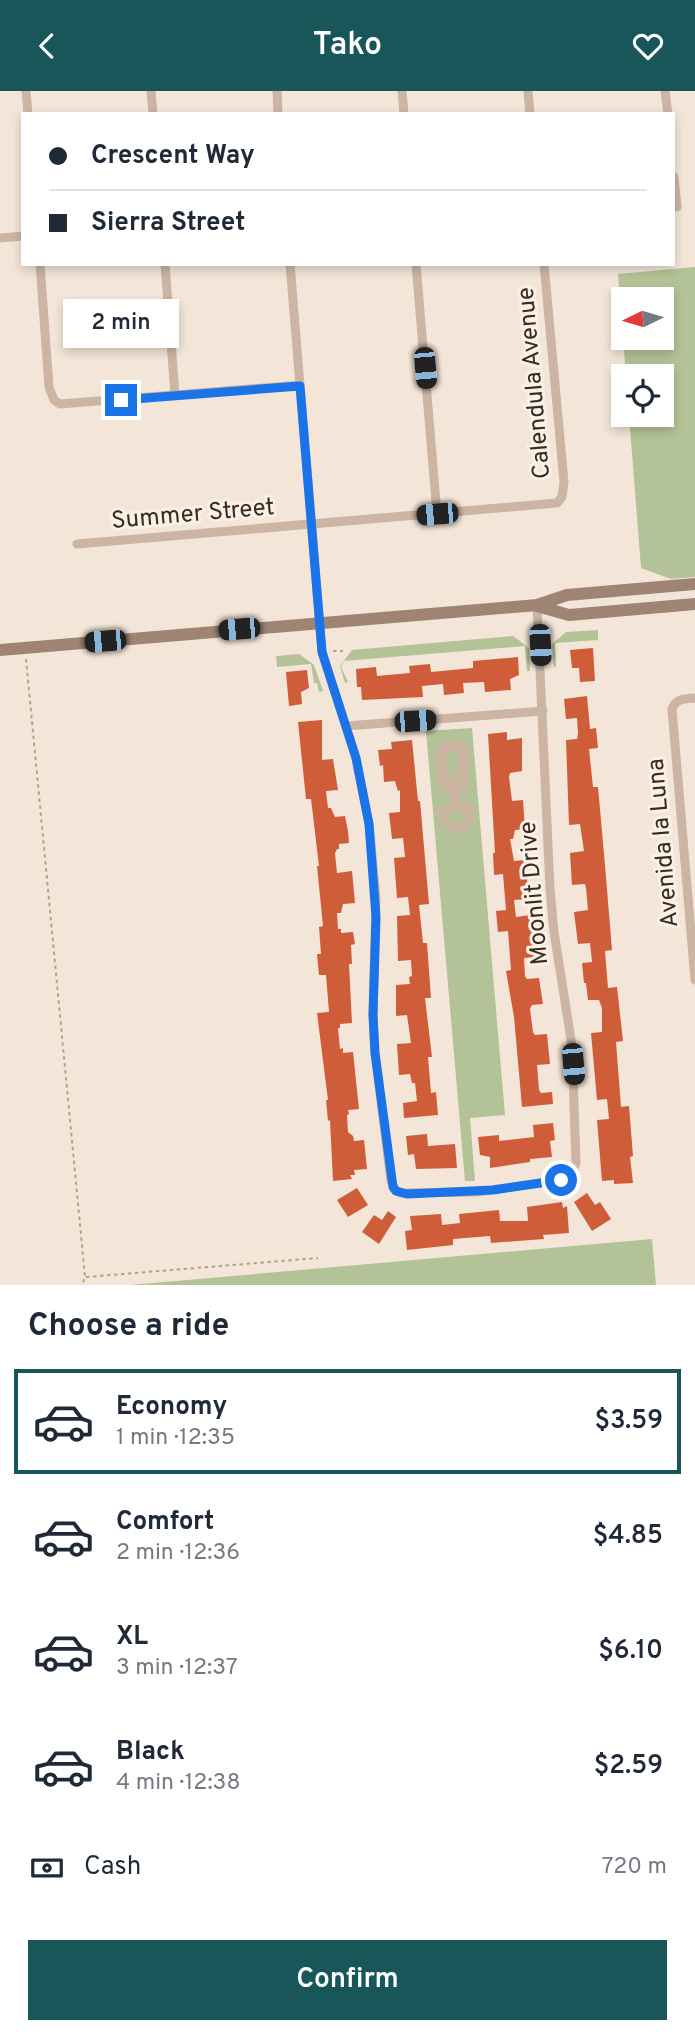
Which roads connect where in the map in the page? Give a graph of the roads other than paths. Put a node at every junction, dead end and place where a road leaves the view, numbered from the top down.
1 (26, 91) edge
2 (151, 91) edge
3 (277, 91) edge
4 (402, 91) edge
5 (528, 91) edge
6 (665, 91) edge
7 (28, 112) edge
8 (153, 112) edge
9 (278, 112) edge
10 (404, 112) edge
11 (530, 112) edge
12 (668, 112) edge
13 (675, 187) edge
14 (677, 207) dead end
15 (21, 236) edge
16 (0, 238) edge
17 (40, 266) edge
18 (164, 266) edge
19 (290, 266) edge
20 (416, 266) edge
21 (544, 266) edge
22 (300, 386) junction
23 (175, 395) junction
24 (562, 497) joint
25 (437, 514) junction
26 (312, 525) junction
27 (76, 544) dead end
28 (695, 585) edge
29 (695, 604) edge
30 (537, 605) junction
31 (319, 622) junction
32 (0, 650) edge
33 (695, 698) edge
34 (543, 711) junction
35 (346, 726) junction
36 (460, 775) joint
37 (695, 980) edge

1 - 7 street
2 - 8 street
3 - 9 street
4 - 10 street
5 - 11 street
6 - 12 street
13 - 14 street
15 - 16 street
17 - 23 street
18 - 23 street
19 - 22 street
20 - 25 street
21 - 24 street, Calendula Avenue
22 - 23 street
22 - 26 street
24 - 25 street, Summer Street
25 - 26 street, Summer Street
26 - 27 street, Summer Street
26 - 31 street
28 - 30 street
29 - 30 street
30 - 31 street
30 - 34 street, Moonlit Drive
31 - 32 street
31 - 35 street
33 - 37 street, Avenida la Luna
34 - 35 street
34 - 35 street, Moonlit Drive
36 - 36 street

